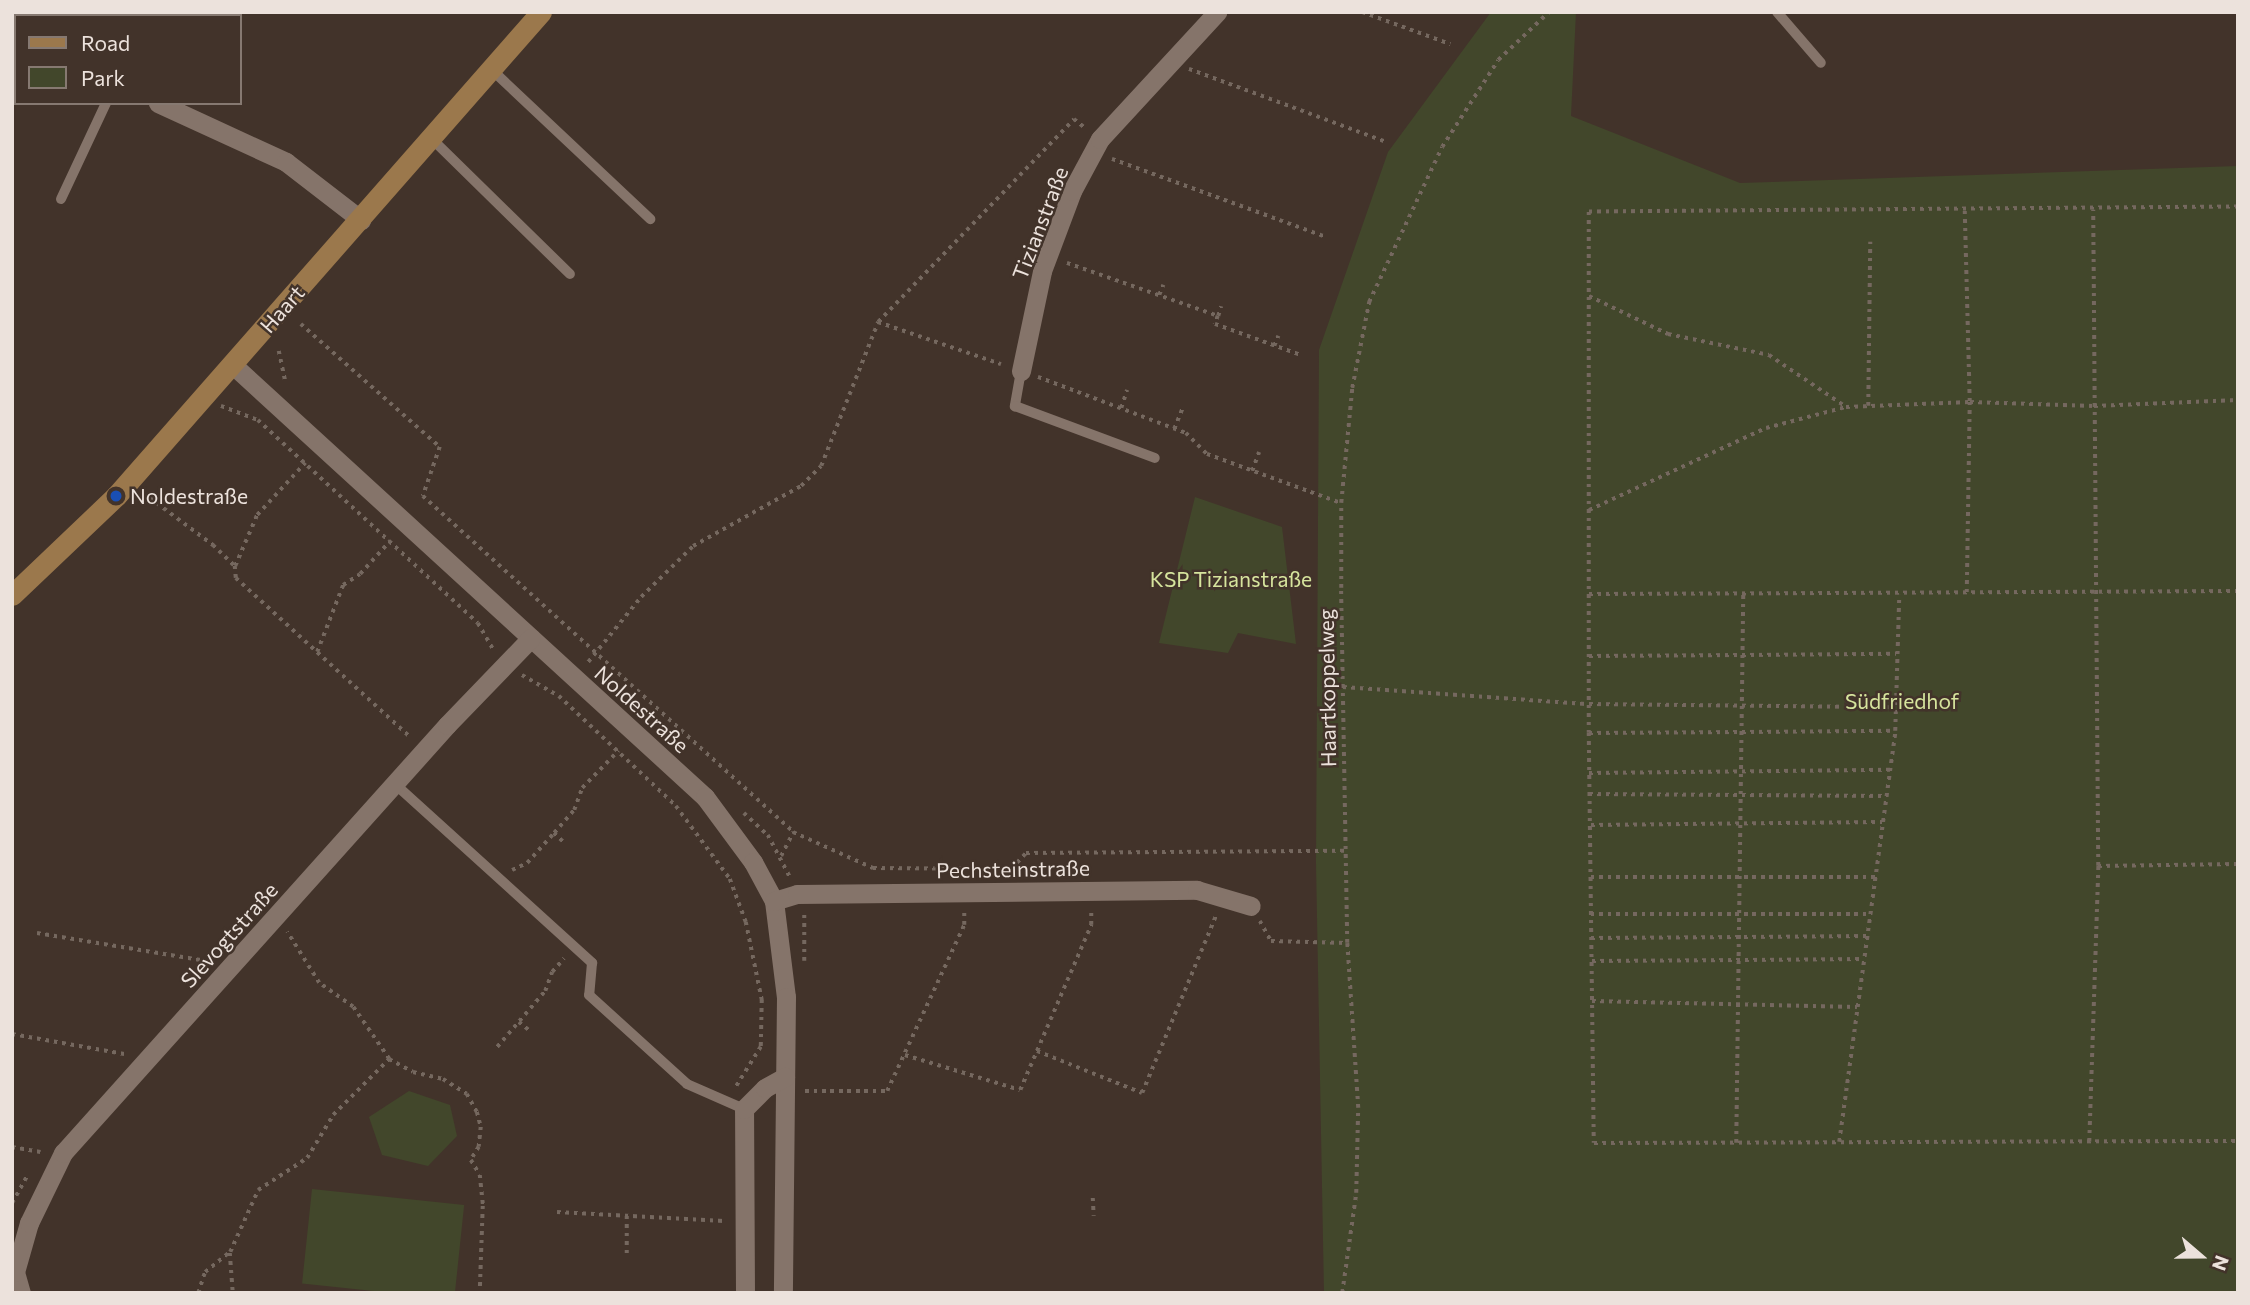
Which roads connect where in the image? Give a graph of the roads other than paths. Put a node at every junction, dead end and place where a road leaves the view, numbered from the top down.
1 (541, 12) edge
2 (1217, 12) edge
3 (1777, 12) edge
4 (1821, 63) dead end
5 (491, 69) junction
6 (105, 105) edge
7 (162, 105) edge
8 (432, 139) junction
9 (61, 199) dead end
10 (650, 219) dead end
11 (361, 220) junction
12 (570, 274) dead end
13 (233, 365) junction
14 (1021, 371) joint
15 (1155, 458) dead end
16 (12, 595) edge
17 (531, 638) junction
18 (396, 785) junction
19 (774, 901) junction
20 (1251, 906) road end
21 (785, 1084) junction
22 (736, 1105) junction
23 (13, 1272) edge
24 (21, 1293) edge
25 (745, 1293) edge
26 (783, 1293) edge

1 - 5 main road, Haart
2 - 14 street, Tizianstraße
3 - 4 lane
5 - 8 main road, Haart
5 - 10 lane
6 - 9 lane
7 - 11 street
8 - 11 main road, Haart
8 - 12 lane
11 - 13 main road, Haart
13 - 16 main road, Haart
13 - 17 street, Noldestraße
14 - 15 lane
17 - 18 street, Slevogtstraße
17 - 19 street, Noldestraße
18 - 22 lane
18 - 23 street, Slevogtstraße
19 - 20 street, Pechsteinstraße
19 - 21 street, Noldestraße
21 - 22 street
21 - 26 street, Noldestraße
22 - 25 street
23 - 24 street, Slevogtstraße

